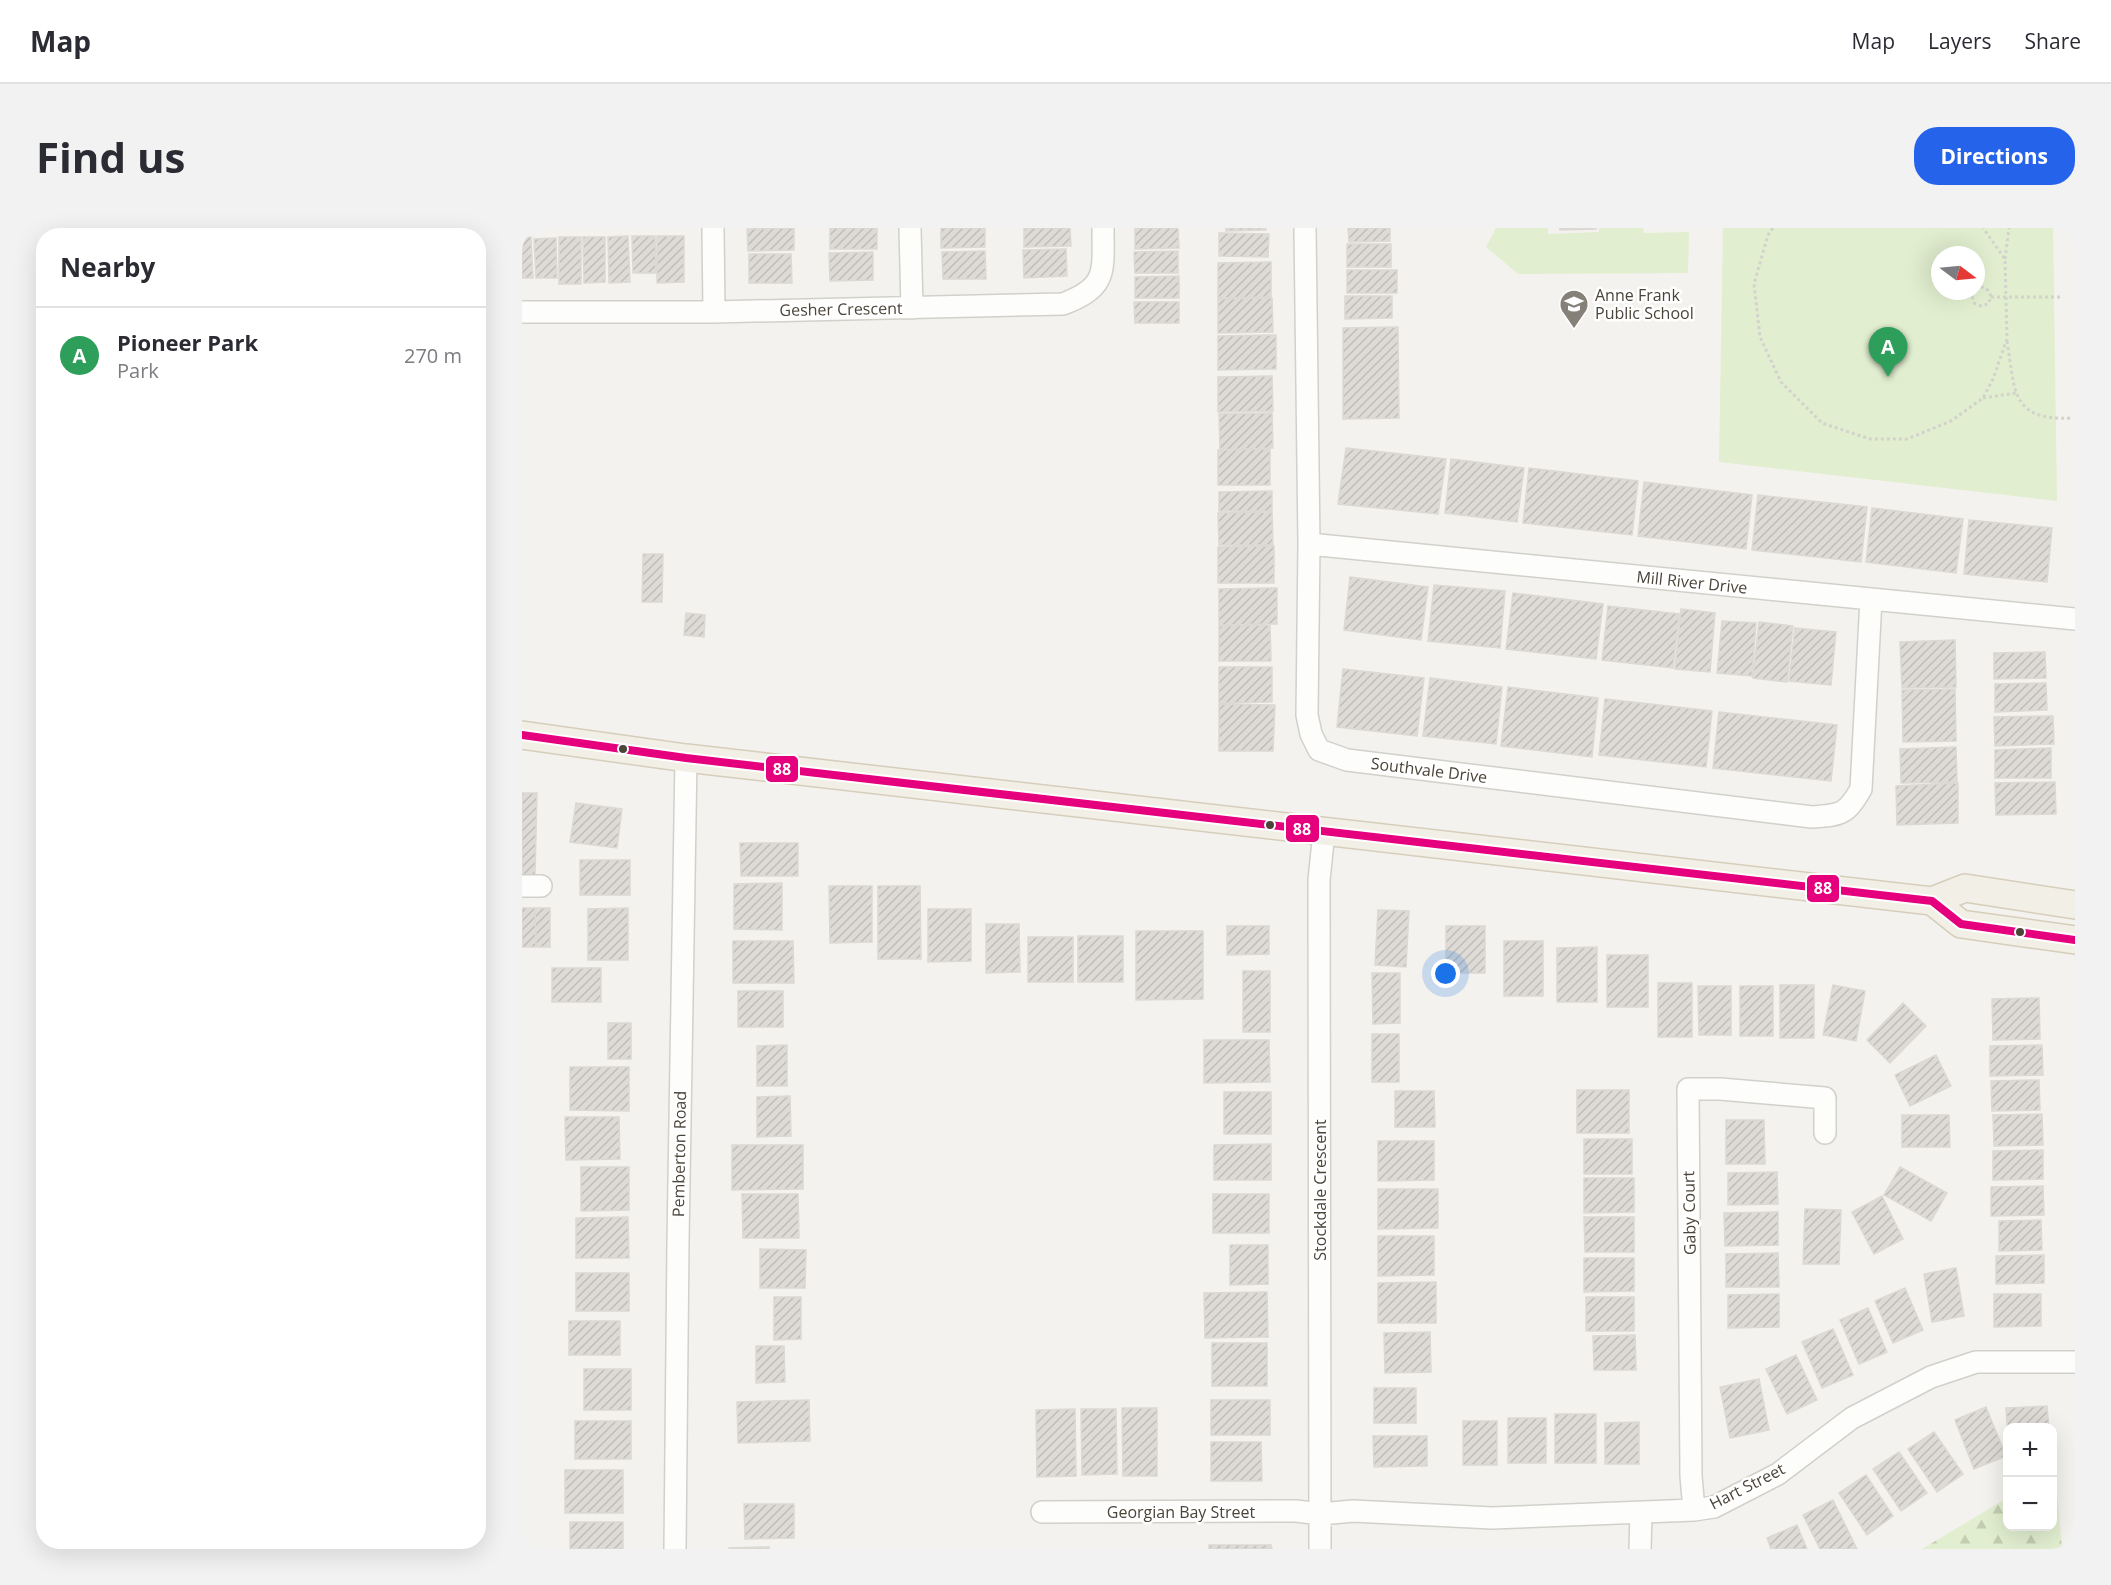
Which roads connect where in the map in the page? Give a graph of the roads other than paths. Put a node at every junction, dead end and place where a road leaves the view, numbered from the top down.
1 (713, 228) edge
2 (910, 228) edge
3 (1103, 228) edge
4 (1305, 228) edge
5 (912, 308) junction
6 (522, 312) edge
7 (714, 312) junction
8 (1310, 544) junction
9 (1871, 599) junction
10 (2075, 619) edge
11 (522, 735) edge
12 (686, 758) junction
13 (1324, 832) junction
14 (1932, 901) junction
15 (2075, 905) edge
16 (2075, 940) edge
17 (1825, 1133) dead end
18 (2075, 1362) edge
19 (1694, 1510) junction
20 (1042, 1512) dead end
21 (1641, 1513) junction
22 (1321, 1514) junction
23 (675, 1549) edge
24 (1320, 1549) edge
25 (1640, 1549) edge

1 - 7 street
2 - 5 street
3 - 5 street, Gesher Crescent
4 - 8 street, Southvale Drive
5 - 7 street, Gesher Crescent
6 - 7 street, Gesher Crescent
8 - 9 street, Mill River Drive
8 - 9 street, Southvale Drive
9 - 10 street, Mill River Drive
11 - 12 main road
12 - 13 main road
12 - 23 street, Pemberton Road
13 - 14 main road
13 - 22 street, Stockdale Crescent
14 - 15 main road
14 - 16 main road
17 - 19 street, Gaby Court
18 - 19 street, Hart Street
19 - 21 street, Hart Street
20 - 22 street, Georgian Bay Street
21 - 22 street, Hart Street
21 - 25 street
22 - 24 street, Stockdale Crescent

